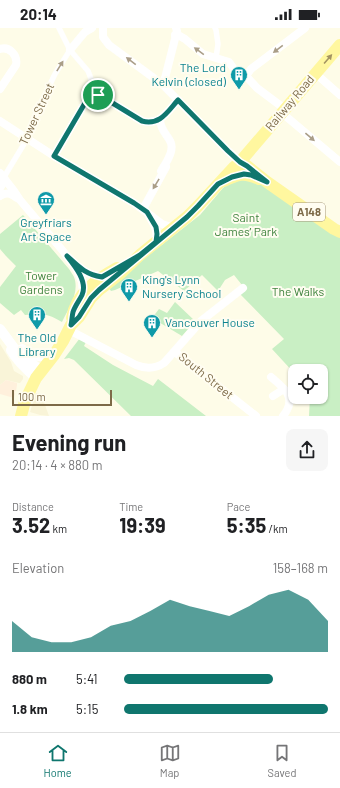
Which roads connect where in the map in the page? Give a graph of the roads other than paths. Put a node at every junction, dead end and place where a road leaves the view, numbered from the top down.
1 (59, 28) edge
2 (92, 28) edge
3 (102, 28) edge
4 (215, 28) edge
5 (305, 28) edge
6 (176, 32) edge
7 (340, 45) edge
8 (0, 49) edge
9 (70, 50) junction
10 (216, 58) junction
11 (315, 73) junction
12 (246, 76) junction
13 (162, 84) junction
14 (0, 89) edge
15 (96, 95) junction
16 (340, 95) edge
17 (178, 100) junction
18 (283, 111) junction
19 (160, 120) junction
20 (0, 121) edge
21 (27, 139) junction
22 (54, 156) junction
23 (169, 159) junction
24 (240, 162) junction
25 (340, 162) edge
26 (161, 171) dead end
27 (3, 177) edge
28 (267, 182) junction
29 (218, 184) junction
30 (0, 188) edge
31 (4, 194) edge
32 (20, 200) junction
33 (145, 210) junction
34 (174, 228) junction
35 (340, 232) edge
36 (156, 242) junction
37 (140, 255) junction
38 (67, 256) junction
39 (102, 277) junction
40 (243, 288) dead end
41 (83, 294) junction
42 (70, 327) junction
43 (2, 332) edge
44 (174, 352) junction
45 (54, 355) junction
46 (39, 375) junction
47 (270, 377) dead end
48 (284, 389) junction
49 (273, 396) dead end
50 (21, 416) edge
51 (256, 416) edge
52 (283, 416) edge

1 - 9 street
2 - 9 street
13 -> 3 street
4 - 10 street
5 -> 12 street
10 -> 6 street
6 - 13 street
11 -> 7 main road, Railway Road / A148
8 - 14 street
9 - 15 street
21 -> 9 street, Tower Street
10 - 12 street
11 - 16 street
11 - 18 main road, Railway Road / A148
12 - 18 street
13 - 17 street
15 - 19 street
15 - 22 street
17 - 19 street
17 - 24 street
18 - 24 main road, Railway Road / A148
18 -> 25 street
19 - 23 street
20 - 21 street
21 - 22 street
21 - 27 street, Tower Street
22 - 33 street
23 - 26 street
23 -> 33 street
24 - 28 main road, A148
24 - 29 main road, A148
27 - 30 street
27 - 32 street
28 - 29 main road, A148
28 - 35 main road, A148
29 - 34 main road, A148
31 - 32 street
32 - 38 street
33 - 34 street
33 - 36 street
34 - 36 main road, A148
36 - 37 main road, A148
37 - 39 main road, A148
37 - 42 main road, A148
38 - 39 street
38 - 41 street
39 - 41 main road, A148
40 - 44 street
41 - 42 main road, A148
42 - 44 street
42 - 45 main road, A148
43 - 45 street
43 - 46 street
44 - 51 street, South Street
45 - 46 main road, A148
46 - 50 main road, A148
47 - 48 street
48 - 49 street
48 - 52 street

